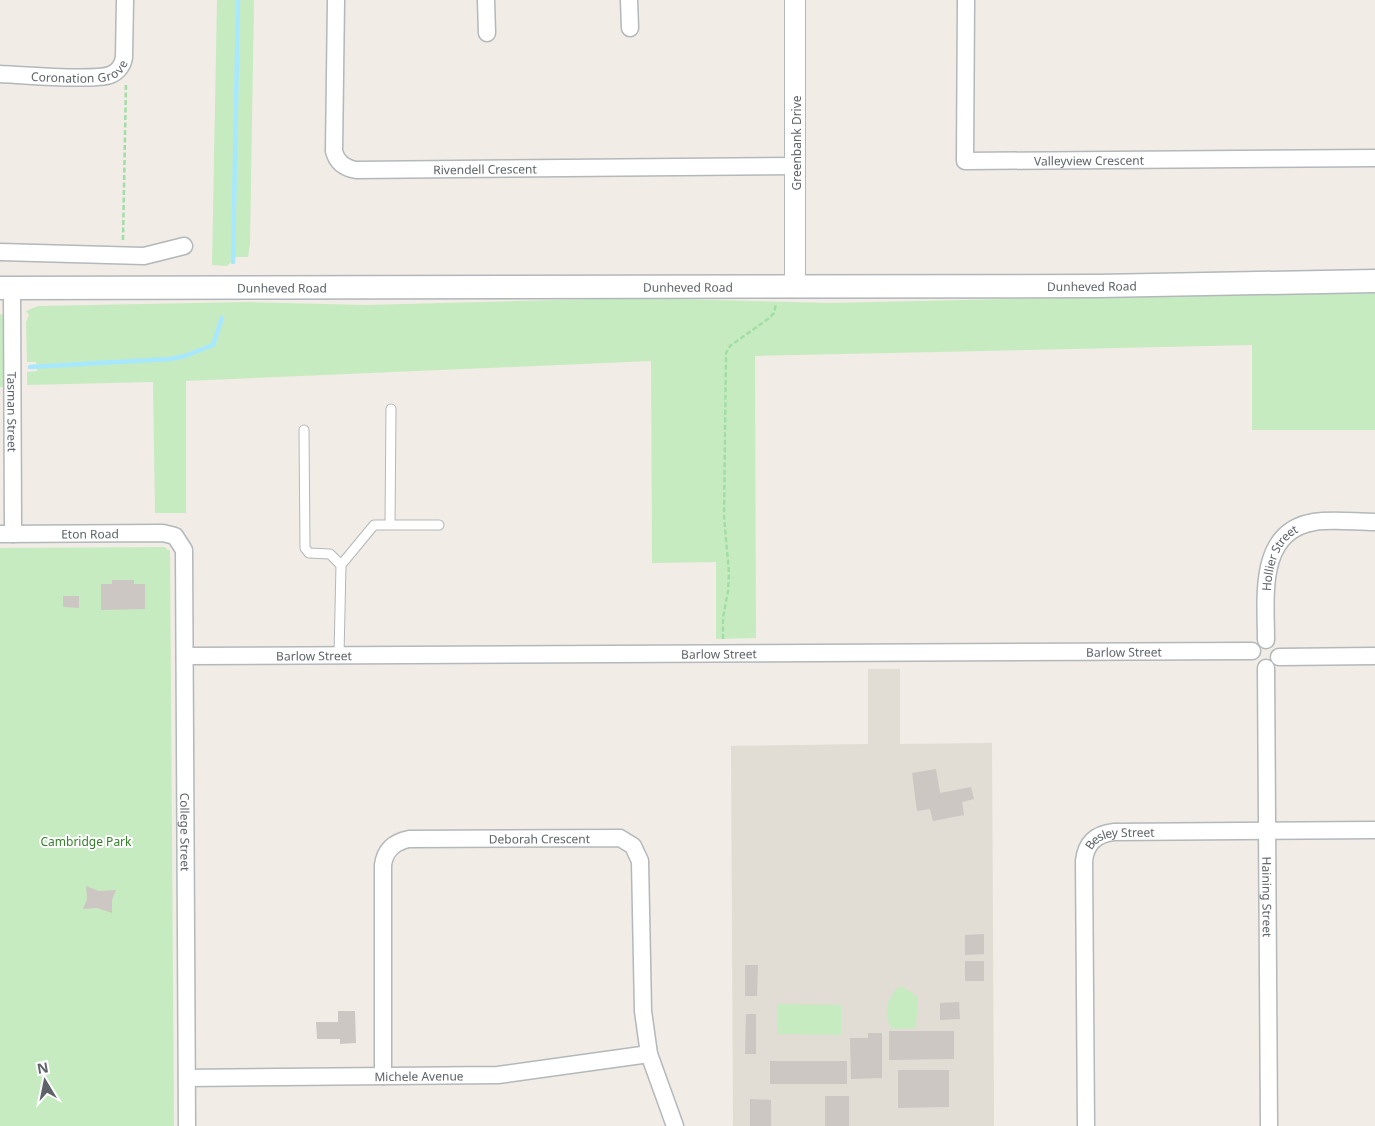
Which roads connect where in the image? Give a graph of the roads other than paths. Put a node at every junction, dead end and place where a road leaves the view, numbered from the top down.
1 (125, 0) edge
2 (336, 0) edge
3 (486, 0) edge
4 (629, 0) edge
5 (795, 0) edge
6 (966, 0) edge
7 (630, 28) dead end
8 (487, 33) dead end
9 (0, 74) edge
10 (1375, 158) edge
11 (796, 166) junction
12 (184, 246) dead end
13 (0, 252) edge
14 (1375, 280) edge
15 (795, 286) junction
16 (6, 288) edge
17 (391, 409) dead end
18 (304, 430) dead end
19 (1375, 522) edge
20 (390, 524) junction
21 (439, 525) dead end
22 (6, 534) edge
23 (179, 539) joint
24 (341, 565) junction
25 (1266, 640) junction
26 (1252, 651) junction
27 (339, 655) junction
28 (185, 656) junction
29 (1375, 656) edge
30 (1279, 657) junction
31 (1266, 668) junction
32 (1268, 830) junction
33 (1375, 830) edge
34 (649, 1054) junction
35 (383, 1076) junction
36 (187, 1078) junction
37 (188, 1126) edge
38 (675, 1126) edge
39 (1086, 1126) edge
40 (1269, 1126) edge

1 - 9 street, Coronation Grove
2 - 11 street, Rivendell Crescent
3 - 8 street
4 - 7 street
5 - 11 street, Greenbank Drive
6 - 10 street, Valleyview Crescent
11 - 15 street, Greenbank Drive
12 - 13 street
14 - 15 main road, Dunheved Road
15 - 16 main road, Dunheved Road
16 - 22 street, Tasman Street
17 - 20 lane
18 - 24 lane
19 - 25 street, Hollier Street
20 - 21 lane
20 - 24 lane
22 - 23 street, Eton Road
23 - 28 street, College Street
24 - 27 lane
25 - 26 street
25 - 30 street
26 - 27 street, Barlow Street
26 - 31 street
27 - 28 street, Barlow Street
28 - 36 street, College Street
29 - 30 street
30 - 31 street
31 - 32 street, Haining Street
32 - 33 street, Besley Street
32 - 39 street, Besley Street
32 - 40 street, Haining Street
34 - 35 street, Michele Avenue
34 - 35 street, Deborah Crescent
34 - 38 street, Deborah Crescent
35 - 36 street, Michele Avenue
36 - 37 street, College Street

